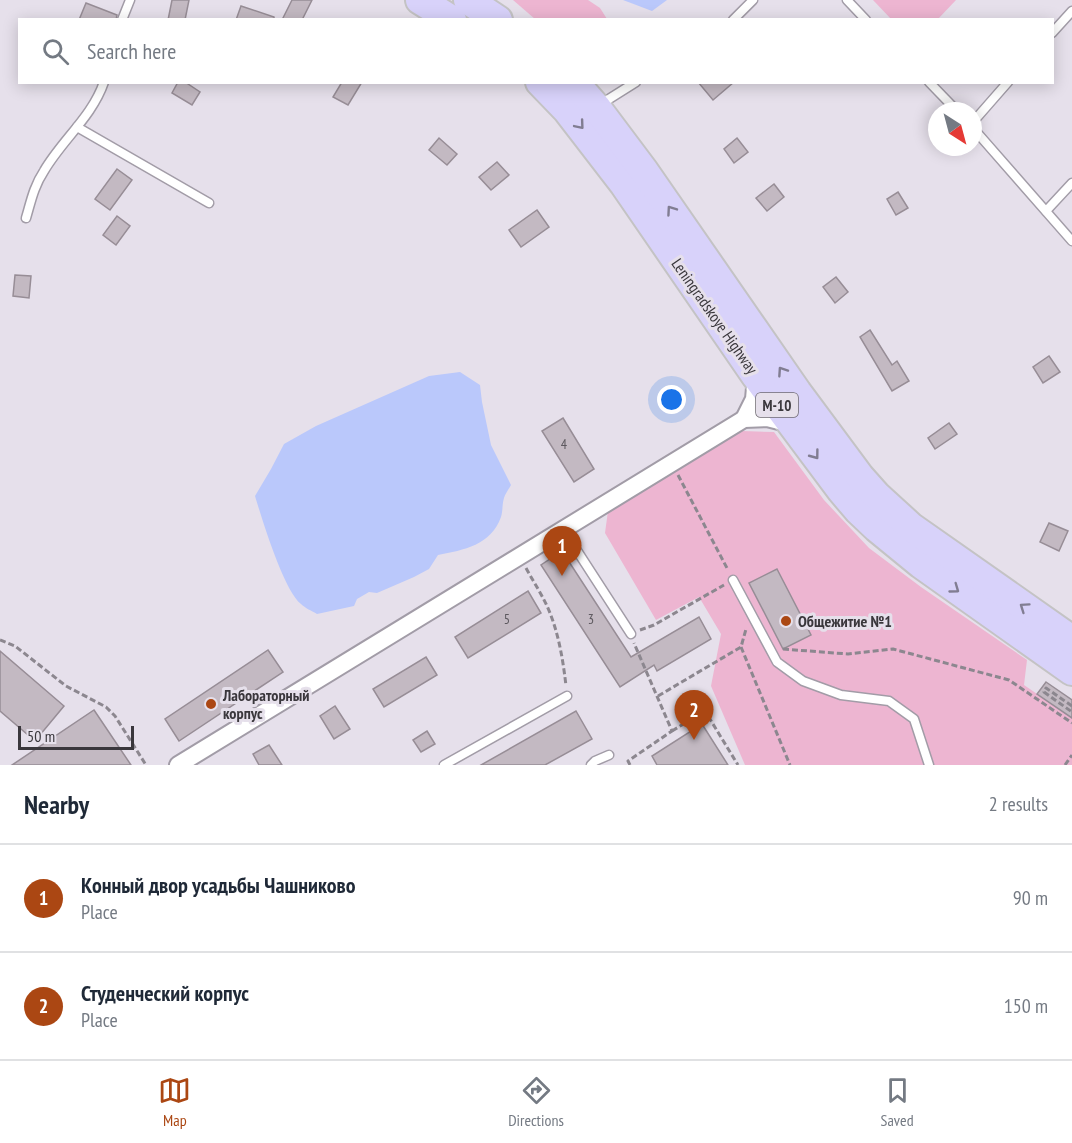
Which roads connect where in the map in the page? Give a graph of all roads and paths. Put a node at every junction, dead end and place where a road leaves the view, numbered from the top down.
1 (130, 0) edge
2 (420, 0) edge
3 (468, 0) edge
4 (753, 0) edge
5 (847, 0) edge
6 (1072, 11) edge
7 (123, 18) edge
8 (449, 18) edge
9 (495, 18) edge
10 (735, 18) edge
11 (864, 18) edge
12 (1054, 32) edge
13 (103, 84) edge
14 (542, 84) edge
15 (576, 84) edge
16 (633, 84) edge
17 (930, 84) edge
18 (1006, 84) edge
19 (948, 102) edge
20 (596, 107) junction
21 (982, 112) edge
22 (77, 127) junction
23 (982, 138) edge
24 (1072, 183) edge
25 (209, 203) dead end
26 (1046, 211) junction
27 (26, 218) dead end
28 (1072, 241) edge
29 (756, 376) junction
30 (744, 419) junction
31 (792, 425) junction
32 (672, 463) junction
33 (563, 529) junction
34 (519, 556) junction
35 (733, 580) junction
36 (751, 613) junction
37 (631, 634) junction
38 (0, 640) edge
39 (1072, 640) edge
40 (741, 647) junction
41 (769, 648) junction
42 (1072, 671) edge
43 (567, 696) joint
44 (658, 696) junction
45 (1072, 706) edge
46 (1072, 712) edge
47 (1072, 723) edge
48 (672, 731) junction
49 (609, 754) dead end
50 (1072, 755) edge
51 (146, 765) edge
52 (178, 765) edge
53 (444, 765) edge
54 (591, 765) edge
55 (630, 765) edge
56 (738, 765) edge
57 (790, 765) edge
58 (929, 765) edge
59 (1065, 765) edge

1 - 7 lane
2 - 8 highway
3 - 9 highway
4 - 10 lane
5 - 11 lane
6 - 12 lane
13 - 22 lane
14 -> 29 highway, Leningradskoye Highway / М-10
15 - 20 highway, Leningradskoye Highway / М-10
16 - 20 lane
17 - 19 lane
18 - 21 lane
39 -> 20 highway, Leningradskoye Highway / М-10
22 - 25 lane
22 - 27 lane
23 - 26 lane
24 - 26 lane
26 - 28 lane
29 - 30 street
29 - 31 highway, Leningradskoye Highway / М-10
30 - 31 street
30 - 32 street
31 -> 42 highway, Leningradskoye Highway / М-10
32 - 33 street
32 - 35 path
33 - 34 street
33 - 37 lane
34 - 43 path
34 - 52 street
35 - 36 lane
35 - 37 path
36 - 40 path
36 - 41 lane
37 - 44 path
38 - 51 path
40 - 44 path
40 - 57 path
41 - 47 path
41 - 58 lane
43 - 53 lane
44 - 48 path
45 - 46 path
48 - 55 path
48 - 56 path
49 - 54 lane
50 - 59 path

